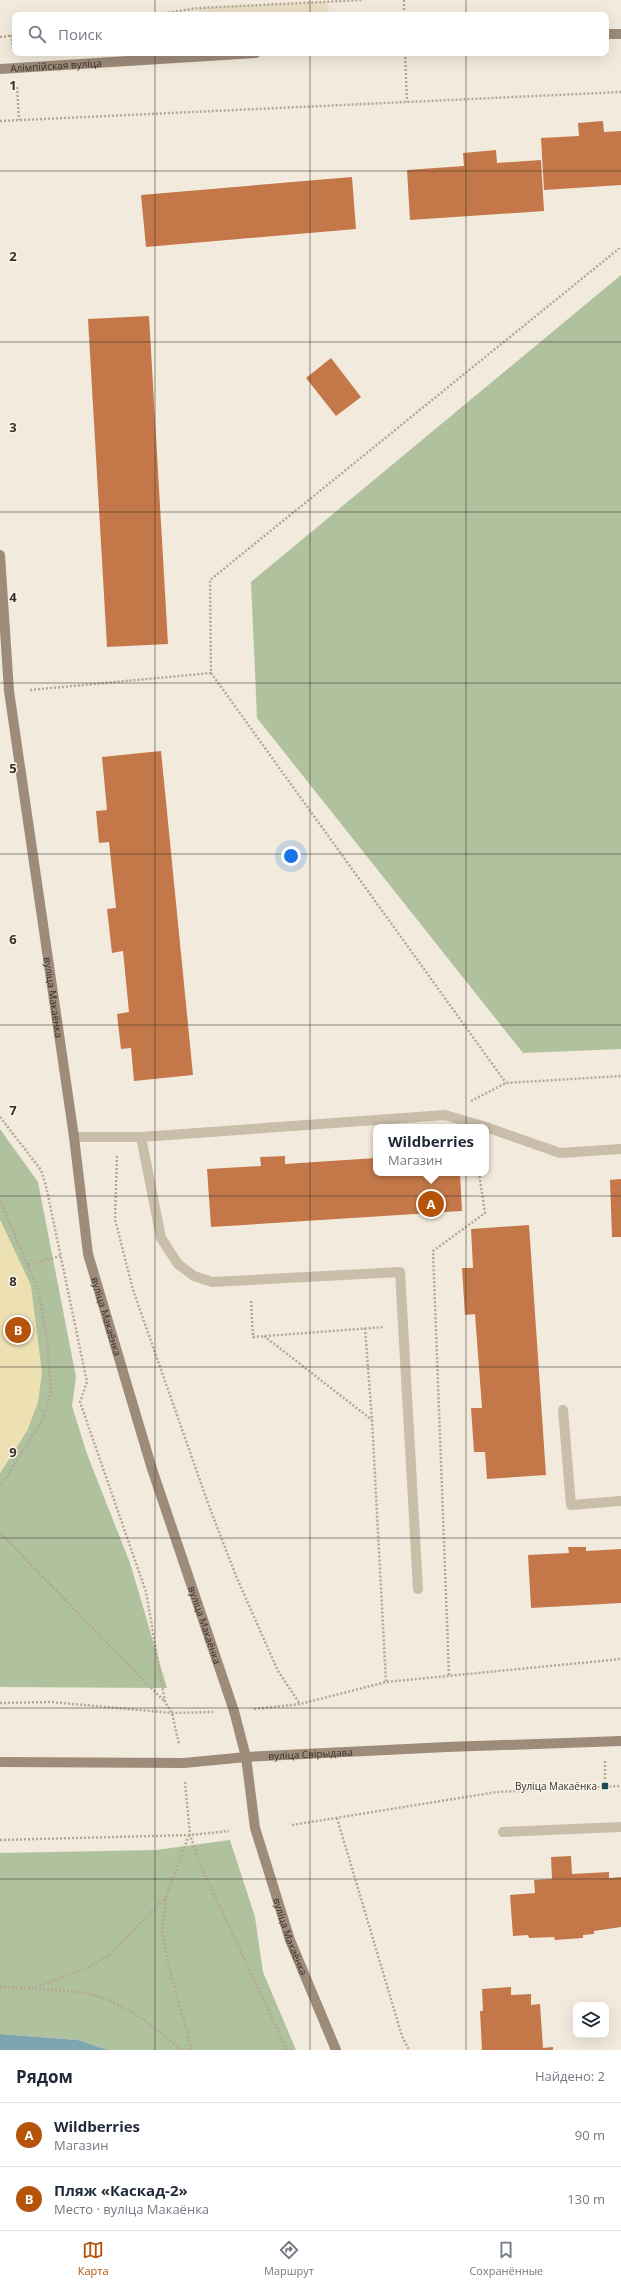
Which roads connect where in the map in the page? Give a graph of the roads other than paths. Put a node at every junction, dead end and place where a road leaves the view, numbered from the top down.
1 (609, 34) edge
2 (621, 34) edge
3 (208, 56) edge
4 (0, 69) edge
5 (0, 556) edge
6 (476, 1124) edge
7 (489, 1128) edge
8 (74, 1137) junction
9 (141, 1137) junction
10 (621, 1149) edge
11 (563, 1410) dead end
12 (621, 1501) edge
13 (418, 1589) dead end
14 (621, 1741) edge
15 (246, 1757) junction
16 (0, 1762) edge
17 (621, 1827) edge
18 (503, 1832) dead end
19 (336, 2050) edge

1 - 2 street
3 - 4 street, Алімпійская вуліца
5 - 8 street, вуліца Макаёнка
6 - 9 lane
7 - 10 lane
8 - 9 lane
8 - 15 street, вуліца Макаёнка
9 - 13 lane
11 - 12 lane
14 - 15 street, вуліца Свірыдава
15 - 16 street, вуліца Свірыдава
15 - 19 street, вуліца Макаёнка
17 - 18 lane

